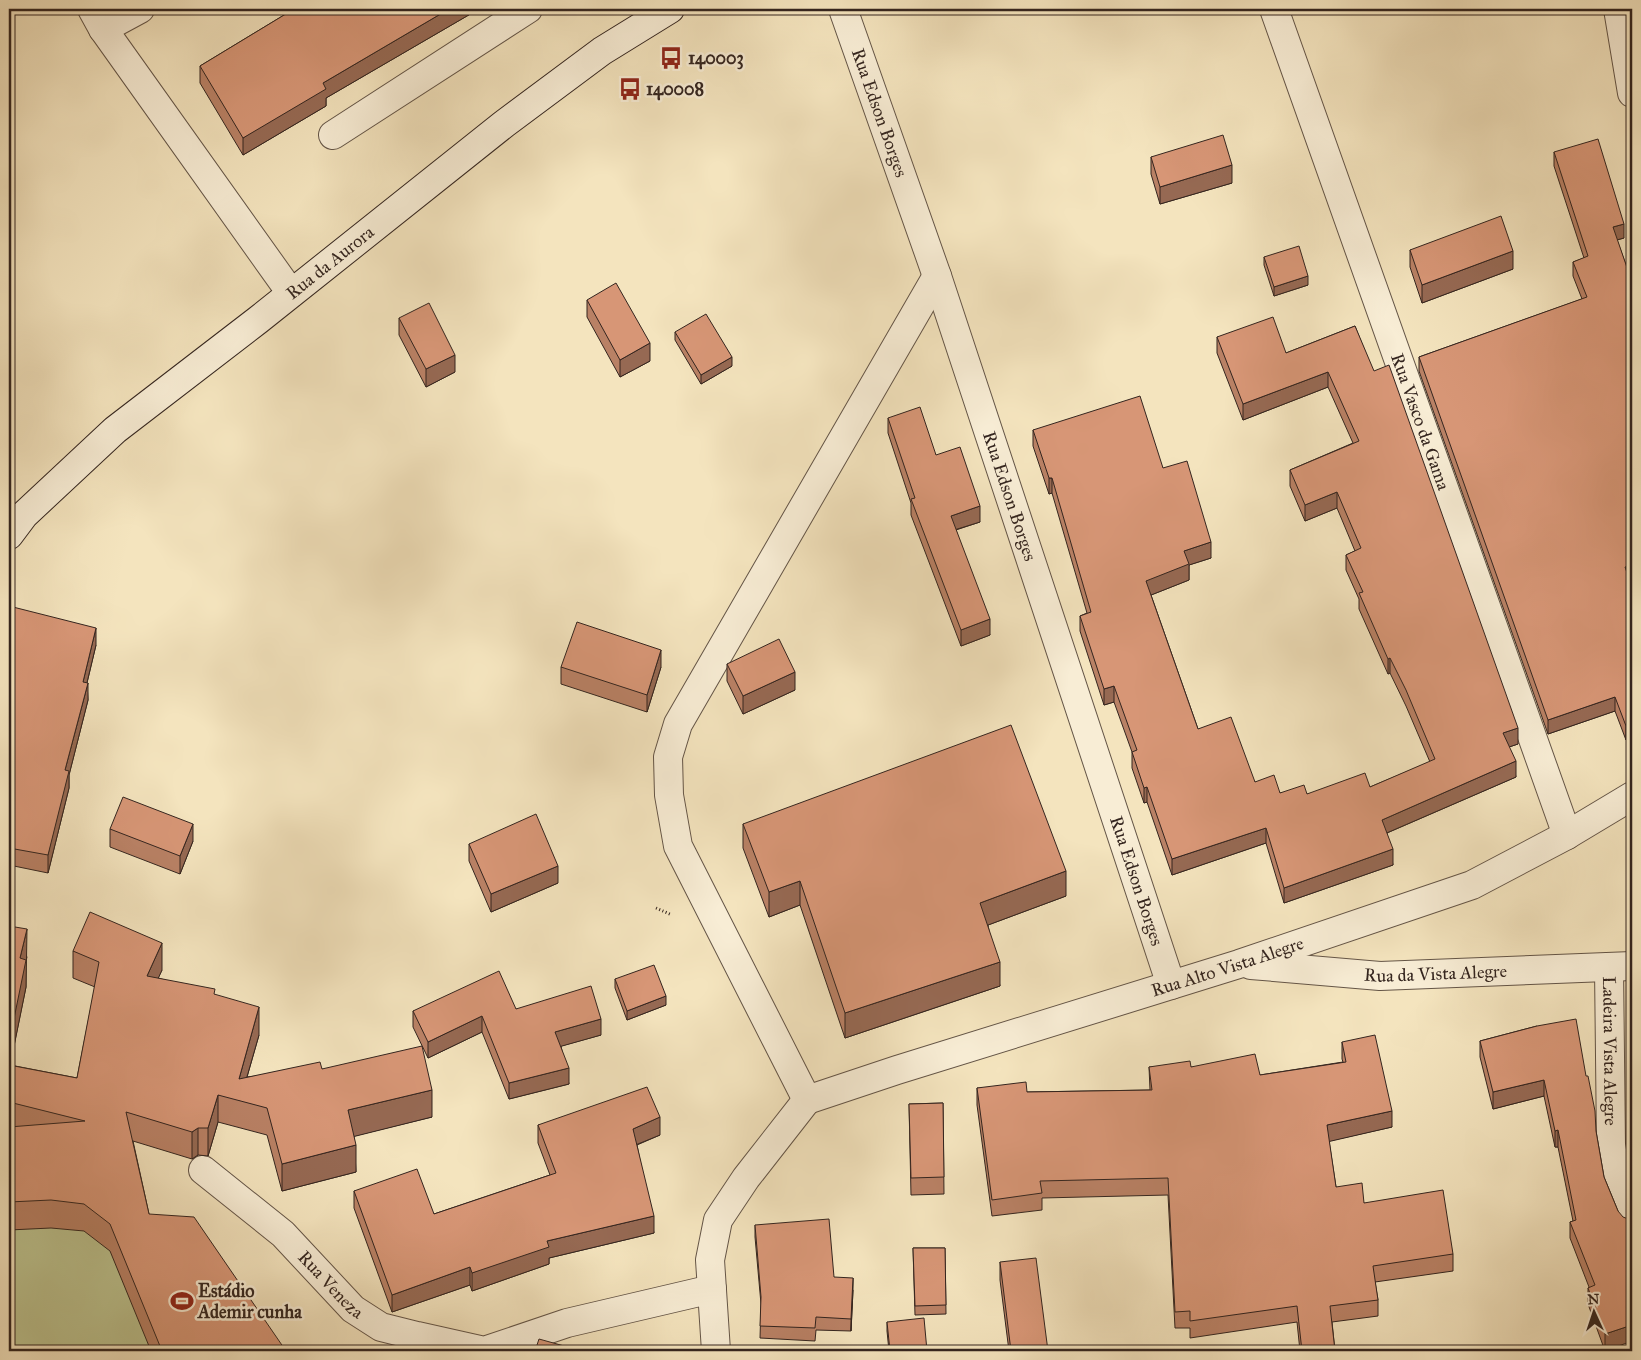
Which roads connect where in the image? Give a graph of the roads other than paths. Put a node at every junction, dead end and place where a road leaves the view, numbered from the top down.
1 (140, 9) edge
2 (528, 9) edge
3 (670, 9) edge
4 (844, 9) edge
5 (1274, 9) edge
6 (1618, 9) edge
7 (98, 19) edge
8 (1632, 93) edge
9 (333, 136) dead end
10 (937, 276) junction
11 (291, 293) junction
12 (9, 536) edge
13 (1632, 796) edge
14 (1567, 835) junction
15 (1239, 964) junction
16 (1621, 967) edge
17 (1171, 985) junction
18 (807, 1100) junction
19 (202, 1170) dead end
20 (1632, 1221) edge
21 (712, 1289) junction
22 (484, 1351) edge
23 (716, 1351) edge

1 - 7 street
2 - 9 street
3 - 11 street, Rua da Aurora
4 - 10 street, Rua Edson Borges
5 - 14 street, Rua Vasco da Gama
6 - 8 street
7 - 11 street
10 - 17 street, Rua Edson Borges
10 - 18 street
11 - 12 street, Rua da Aurora
13 - 14 street, Rua Alto Vista Alegre
14 - 15 street, Rua Alto Vista Alegre
15 - 16 street, Rua da Vista Alegre
15 - 17 street, Rua Alto Vista Alegre
16 - 20 street, Ladeira Vista Alegre
17 - 18 street, Rua Alto Vista Alegre
18 - 21 street
19 - 22 street, Rua Veneza
21 - 22 street, Rua Veneza
21 - 23 street

